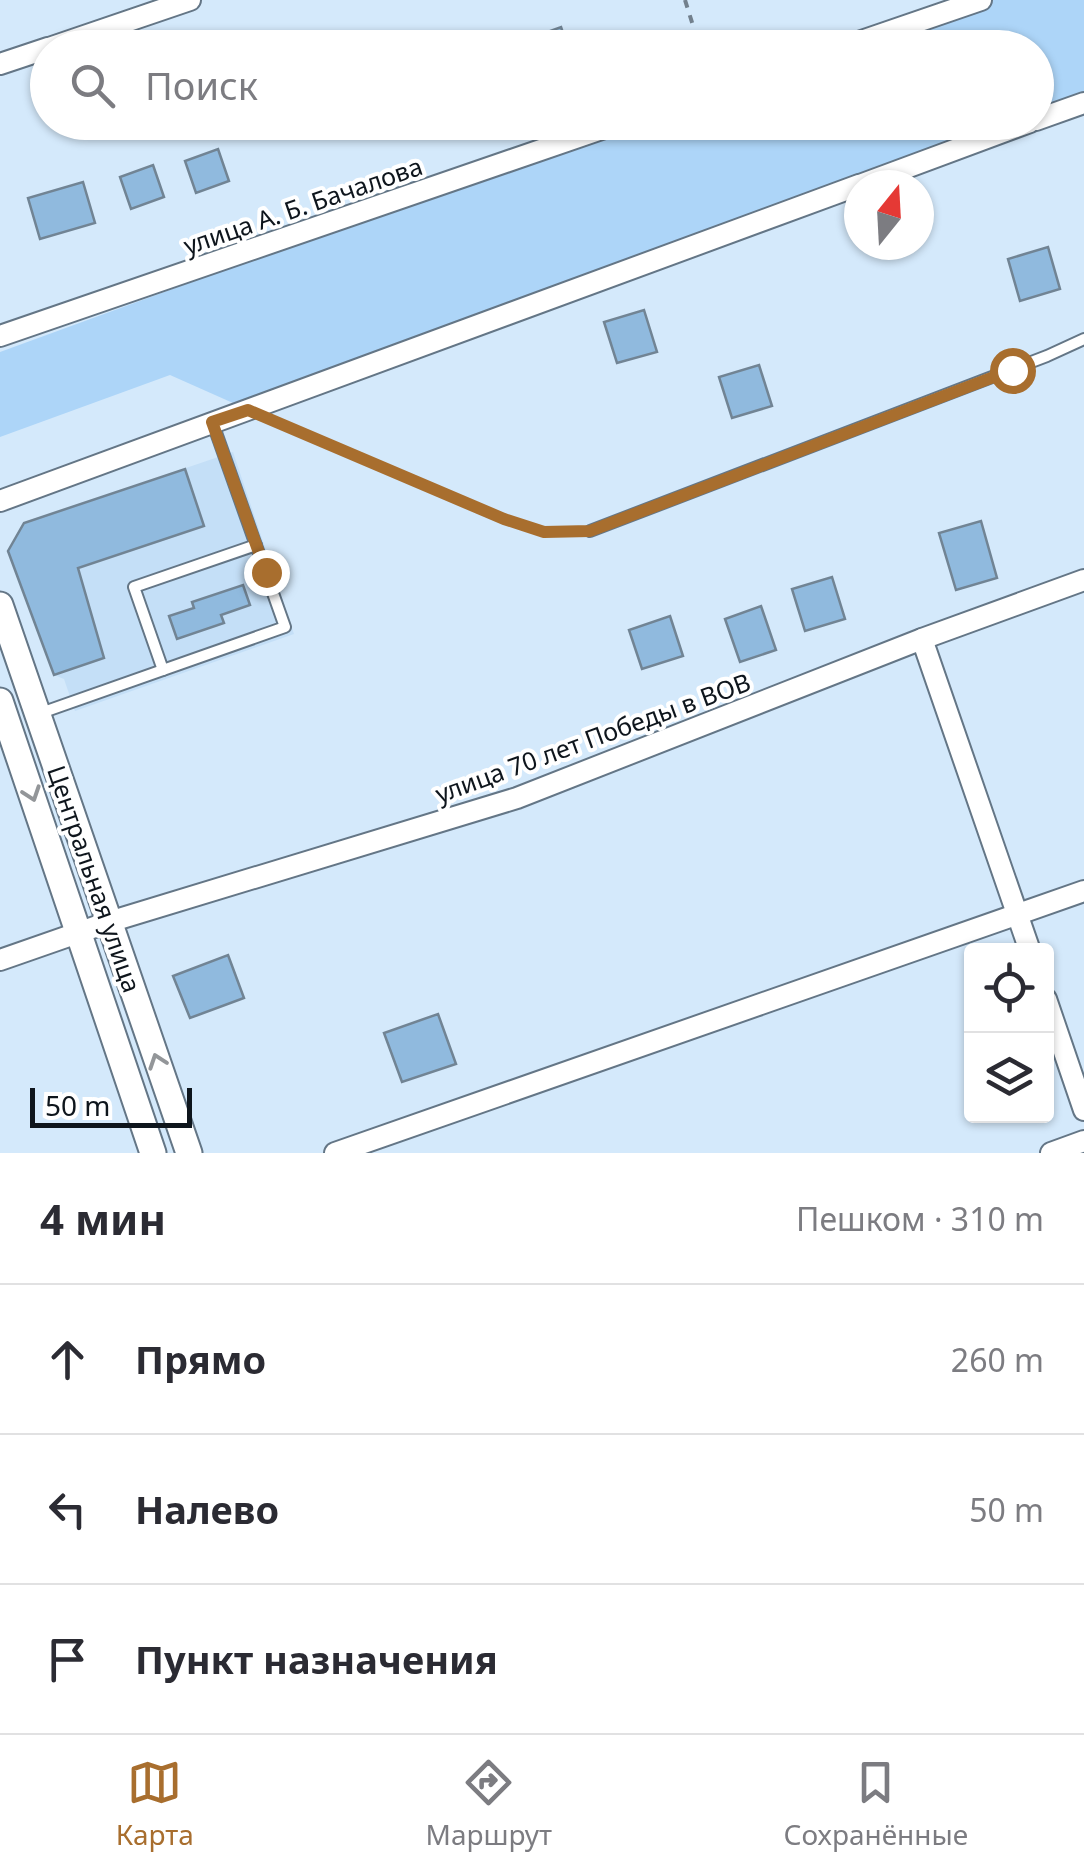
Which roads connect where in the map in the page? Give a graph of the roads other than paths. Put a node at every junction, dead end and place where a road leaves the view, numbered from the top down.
1 (190, 0) edge
2 (981, 0) edge
3 (101, 30) edge
4 (894, 30) edge
5 (30, 54) edge
6 (0, 64) edge
7 (1084, 103) edge
8 (1054, 114) edge
9 (570, 140) edge
10 (982, 140) edge
11 (901, 170) edge
12 (844, 191) edge
13 (0, 336) edge
14 (1084, 339) edge
15 (212, 422) junction
16 (0, 501) edge
17 (590, 531) road end
18 (256, 545) junction
19 (1084, 580) edge
20 (0, 606) edge
21 (922, 639) junction
22 (163, 670) junction
23 (38, 714) junction
24 (2, 717) edge
25 (1084, 892) edge
26 (1018, 914) junction
27 (109, 922) junction
28 (79, 933) junction
29 (1028, 943) edge
30 (0, 960) edge
31 (1054, 1022) edge
32 (1084, 1110) edge
33 (1084, 1141) edge
34 (153, 1153) edge
35 (189, 1153) edge
36 (336, 1153) edge
37 (1051, 1153) edge

1 - 3 street
2 - 4 street
5 - 6 street
7 - 8 street
9 - 13 street, улица А. Б. Бачалова
10 - 11 street
12 - 15 street
14 - 17 lane
15 - 16 street
15 - 18 lane
18 - 22 lane
18 - 22 lane
19 - 21 street, улица 70 лет Победы в ВОВ
20 - 23 street, Центральная улица
21 - 26 street
21 - 27 street, улица 70 лет Победы в ВОВ
22 - 23 lane
23 - 24 street
23 - 27 street, Центральная улица
24 -> 28 street, Центральная улица
25 - 26 street
26 - 29 street
26 - 36 street
27 - 28 street, улица 70 лет Победы в ВОВ
35 -> 27 street, Центральная улица
28 - 30 street, улица 70 лет Победы в ВОВ
28 - 34 street, Центральная улица
31 - 32 street
33 - 37 street

